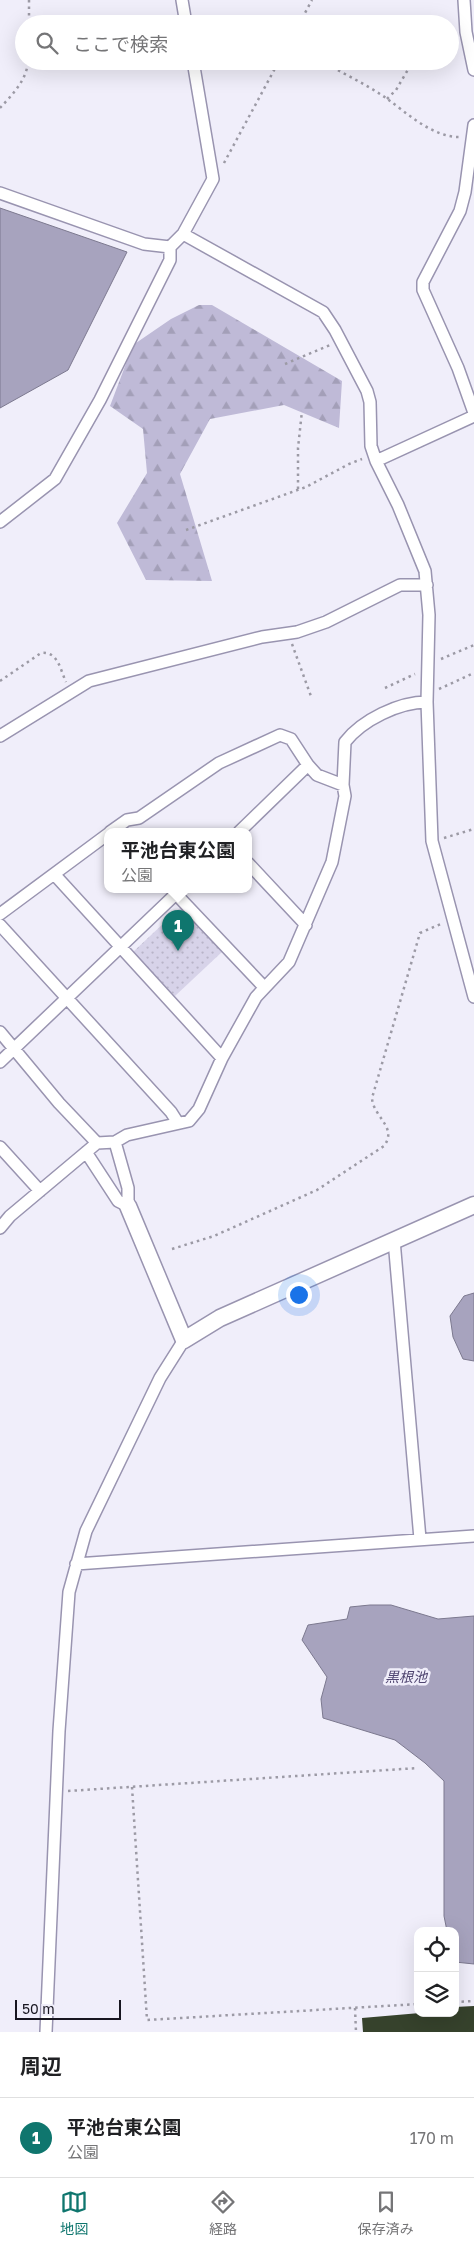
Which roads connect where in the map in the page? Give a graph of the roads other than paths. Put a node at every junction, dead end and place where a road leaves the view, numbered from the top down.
1 (182, 0) edge
2 (464, 0) edge
3 (184, 15) edge
4 (195, 70) edge
5 (474, 70) edge
6 (474, 125) edge
7 (0, 194) edge
8 (183, 234) junction
9 (170, 246) junction
10 (474, 415) edge
11 (375, 458) junction
12 (0, 522) edge
13 (427, 584) junction
14 (428, 697) junction
15 (0, 736) edge
16 (308, 765) junction
17 (343, 785) junction
18 (116, 828) edge
19 (243, 828) edge
20 (104, 837) edge
21 (252, 867) edge
22 (54, 874) junction
23 (177, 893) edge
24 (179, 893) edge
25 (0, 914) edge
26 (0, 924) edge
27 (306, 925) junction
28 (120, 945) junction
29 (264, 988) junction
30 (67, 997) junction
31 (474, 997) edge
32 (0, 1032) edge
33 (14, 1048) junction
34 (222, 1058) junction
35 (0, 1062) edge
36 (178, 1123) junction
37 (115, 1142) junction
38 (97, 1143) junction
39 (0, 1147) edge
40 (86, 1152) junction
41 (40, 1191) junction
42 (474, 1205) edge
43 (128, 1206) junction
44 (0, 1228) edge
45 (394, 1240) junction
46 (184, 1340) junction
47 (474, 1536) edge
48 (420, 1539) junction
49 (76, 1564) junction
50 (46, 2032) edge

1 - 3 street
2 - 5 street
4 - 8 street
6 - 10 street
7 - 9 street
8 - 9 street
8 - 11 street
9 - 12 street
10 - 11 street
11 - 13 street
13 - 14 street
13 - 15 street
14 - 17 street
14 - 31 street
16 - 17 street
16 - 18 street
16 - 19 street
17 - 27 street
20 - 22 street
21 - 27 street
22 - 25 street
22 - 28 street
23 - 28 street
24 - 29 street
26 - 30 street
27 - 29 street
28 - 30 street
28 - 34 street
29 - 34 street
30 - 33 street
30 - 36 street
32 - 33 street
33 - 35 street
33 - 38 street
34 - 36 street
36 - 37 street
37 - 38 street
37 - 43 street
38 - 40 street
39 - 41 street
40 - 41 street
40 - 43 street
41 - 44 street
42 - 45 street
43 - 46 street
45 - 46 street
45 - 48 street
46 - 49 street
47 - 48 street
48 - 49 street
49 - 50 street

